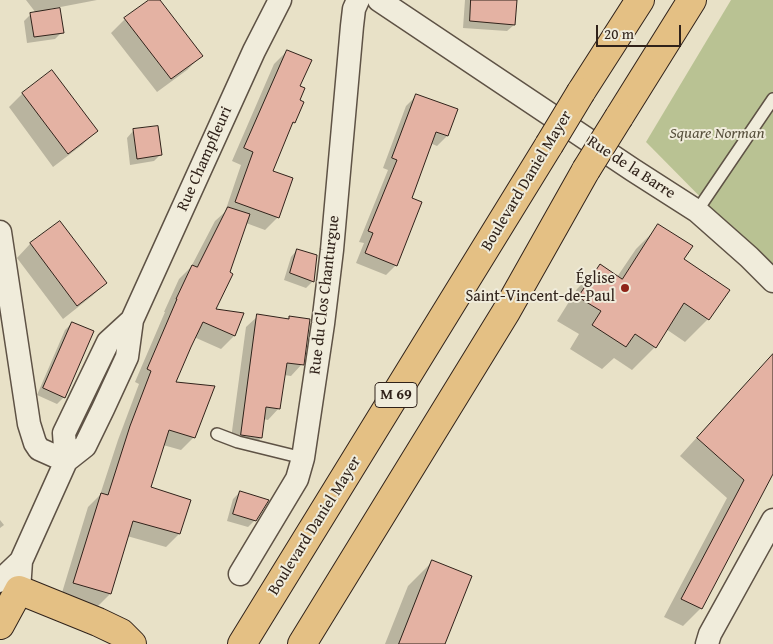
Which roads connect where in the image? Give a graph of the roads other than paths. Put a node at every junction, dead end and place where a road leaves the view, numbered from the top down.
1 (280, 0) edge
2 (358, 0) edge
3 (379, 0) edge
4 (640, 0) edge
5 (692, 0) edge
6 (773, 99) edge
7 (697, 211) junction
8 (0, 232) edge
9 (773, 281) edge
10 (217, 434) dead end
11 (302, 458) junction
12 (66, 461) junction
13 (773, 520) edge
14 (240, 574) dead end
15 (10, 586) edge
16 (0, 625) edge
17 (132, 644) edge
18 (242, 644) edge
19 (302, 644) edge
20 (706, 644) edge

1 - 12 street, Rue Champfleuri
2 - 11 street, Rue du Clos Chanturgue
3 - 7 street, Rue de la Barre
4 - 18 main road, Boulevard Daniel Mayer / M 69, bridge
5 - 19 main road, bridge
6 - 7 lane
7 - 9 street, Rue de la Barre
8 - 12 street
10 - 11 lane
11 - 14 street, Rue du Clos Chanturgue
12 - 15 street, Rue Champfleuri
13 - 20 street
15 - 16 main road
15 - 17 main road

